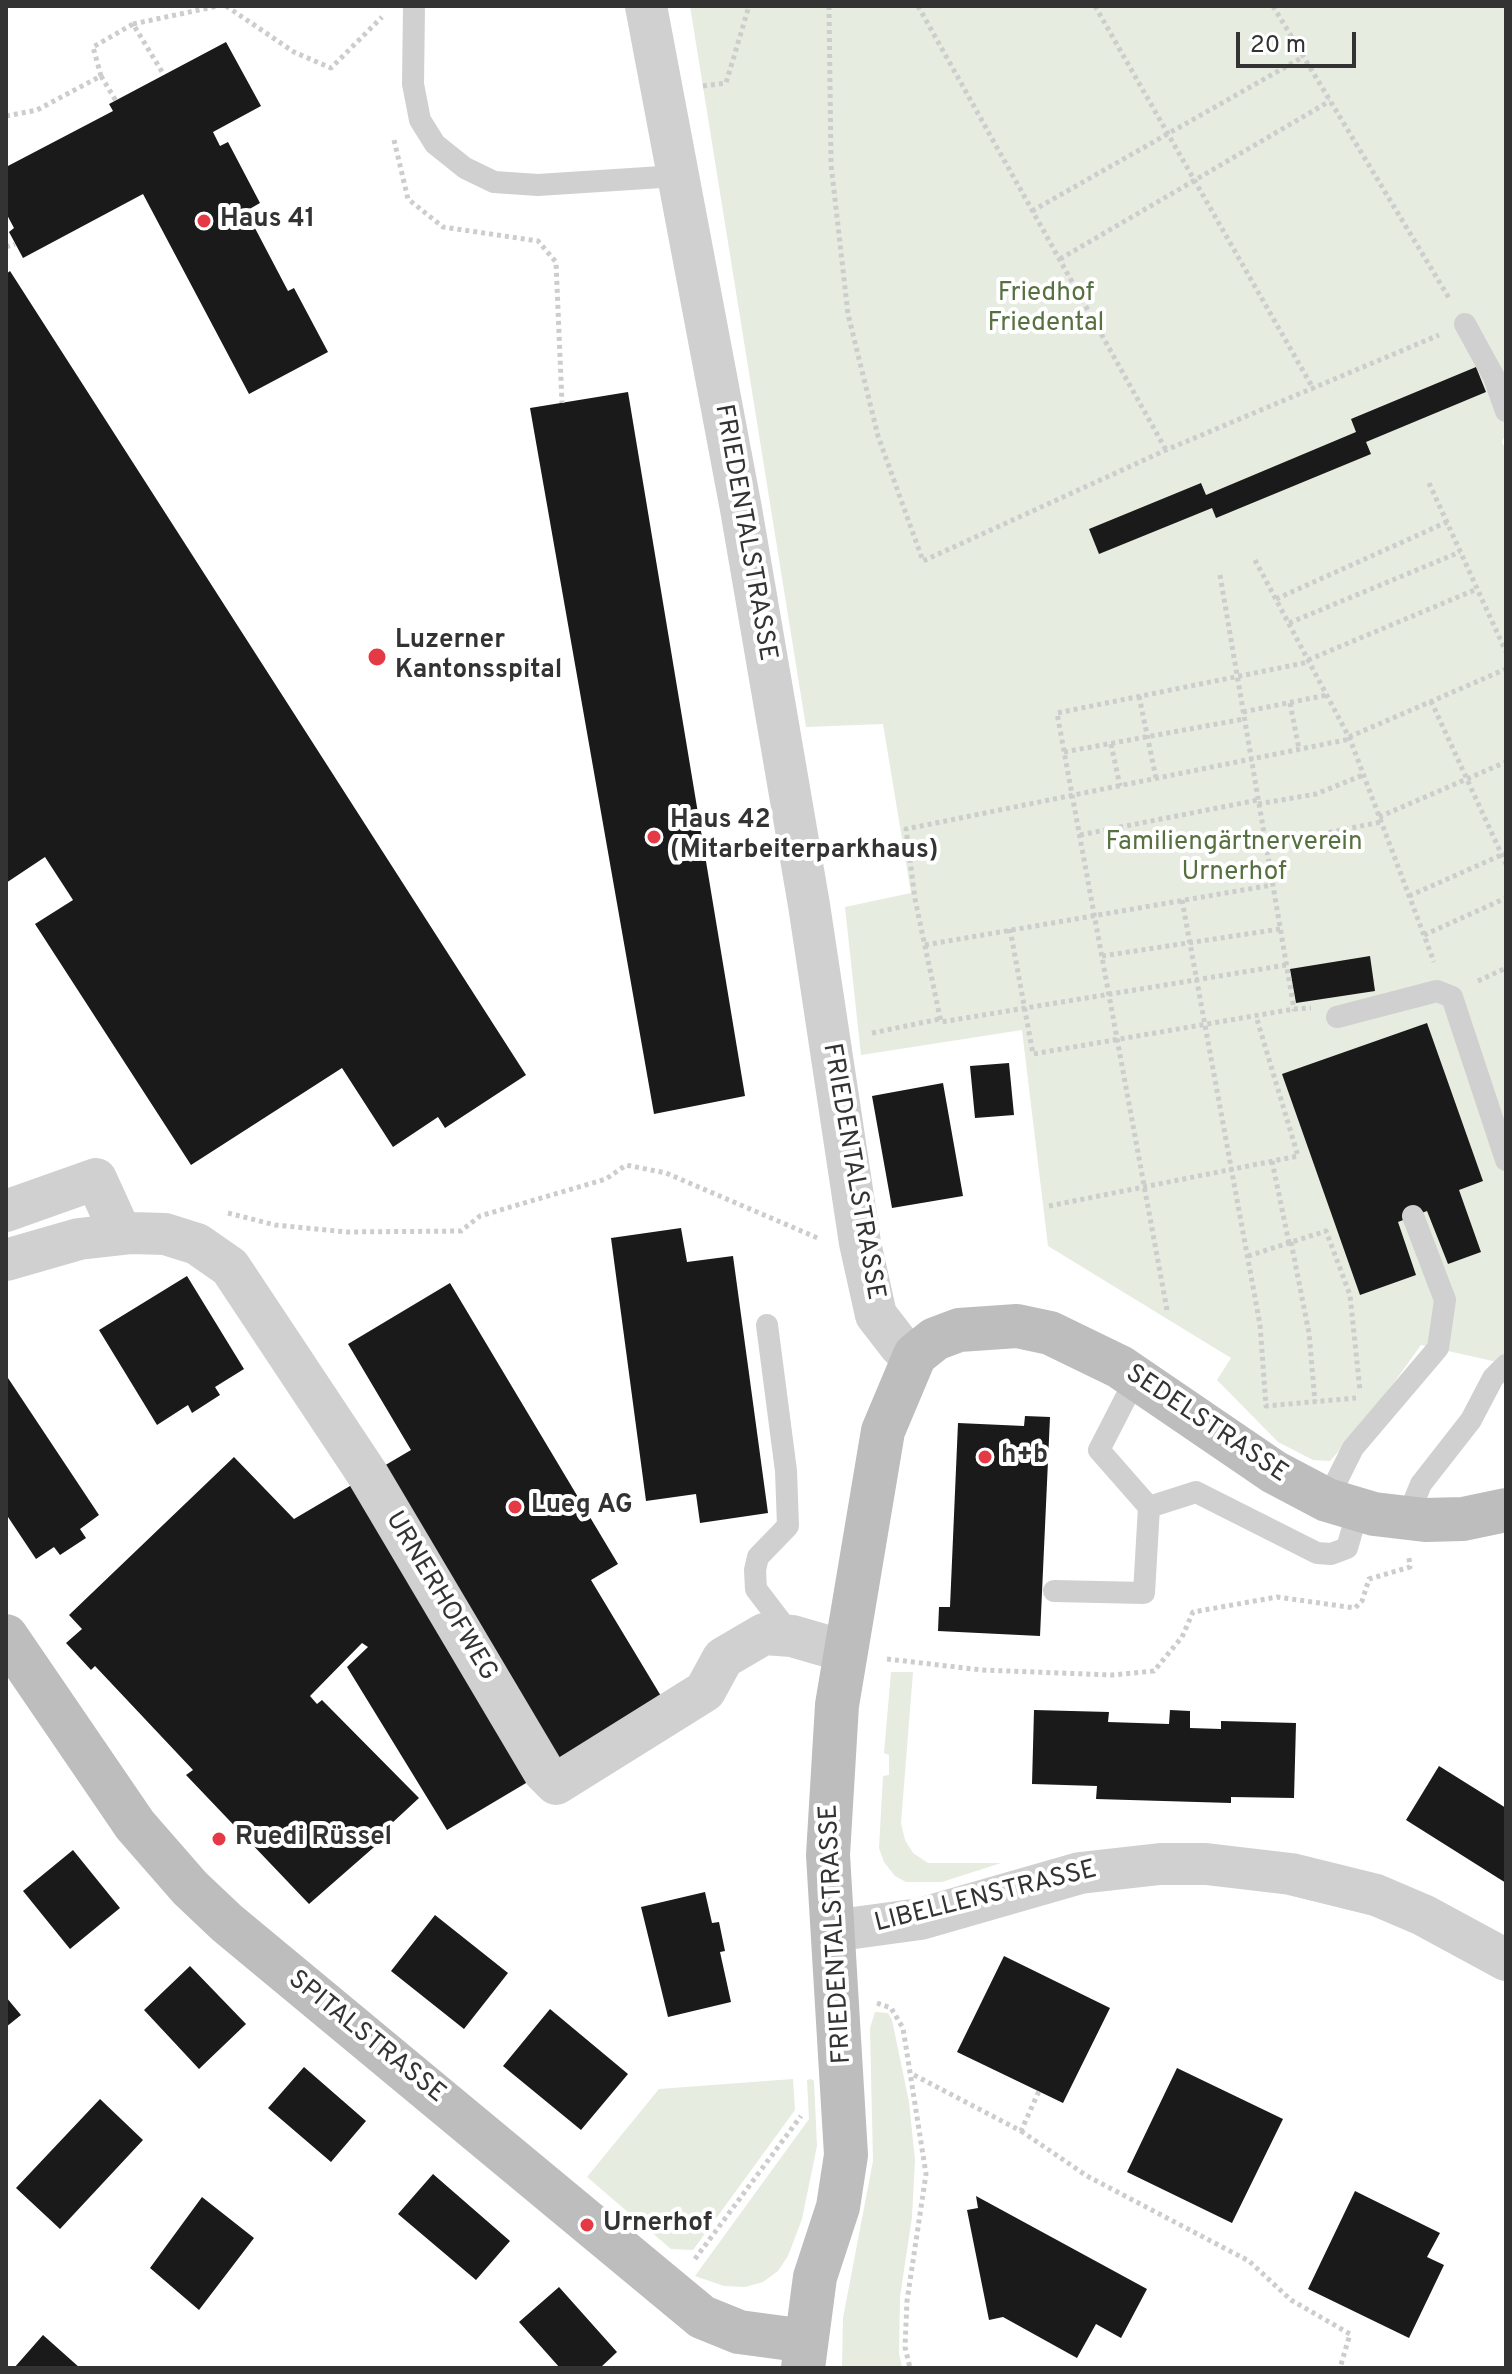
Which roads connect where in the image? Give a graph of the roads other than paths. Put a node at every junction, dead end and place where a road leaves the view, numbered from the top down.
1 (646, 6) edge
2 (414, 16) edge
3 (677, 176) junction
4 (1465, 324) road end
5 (1506, 411) edge
6 (1337, 1017) road end
7 (1506, 1160) edge
8 (6, 1211) edge
9 (1413, 1216) dead end
10 (121, 1234) junction
11 (6, 1260) edge
12 (767, 1325) dead end
13 (915, 1355) junction
14 (1506, 1365) edge
15 (1136, 1378) junction
16 (1343, 1505) junction
17 (1149, 1507) junction
18 (1506, 1510) edge
19 (1408, 1537) junction
20 (1054, 1591) dead end
21 (6, 1636) edge
22 (792, 1636) junction
23 (865, 1655) junction
24 (832, 1931) junction
25 (1506, 1960) edge
26 (804, 2354) edge

1 - 3 street, FRIEDENTALSTRASSE
2 - 3 lane
3 - 13 street, FRIEDENTALSTRASSE
4 - 5 lane
6 - 7 lane
8 - 10 street
9 - 16 lane
10 - 11 street, URNERHOFWEG
10 - 22 street, URNERHOFWEG
12 - 22 lane
13 - 15 main road, SEDELSTRASSE
13 - 23 main road, FRIEDENTALSTRASSE
14 - 19 lane
15 - 16 main road, SEDELSTRASSE
15 - 17 lane
16 - 17 lane
16 - 19 main road, SEDELSTRASSE
17 - 20 lane
18 - 19 main road, SEDELSTRASSE
21 - 26 main road, SPITALSTRASSE
22 - 23 street
23 - 24 main road, FRIEDENTALSTRASSE
24 - 25 street, LIBELLENSTRASSE
24 - 26 main road, FRIEDENTALSTRASSE

